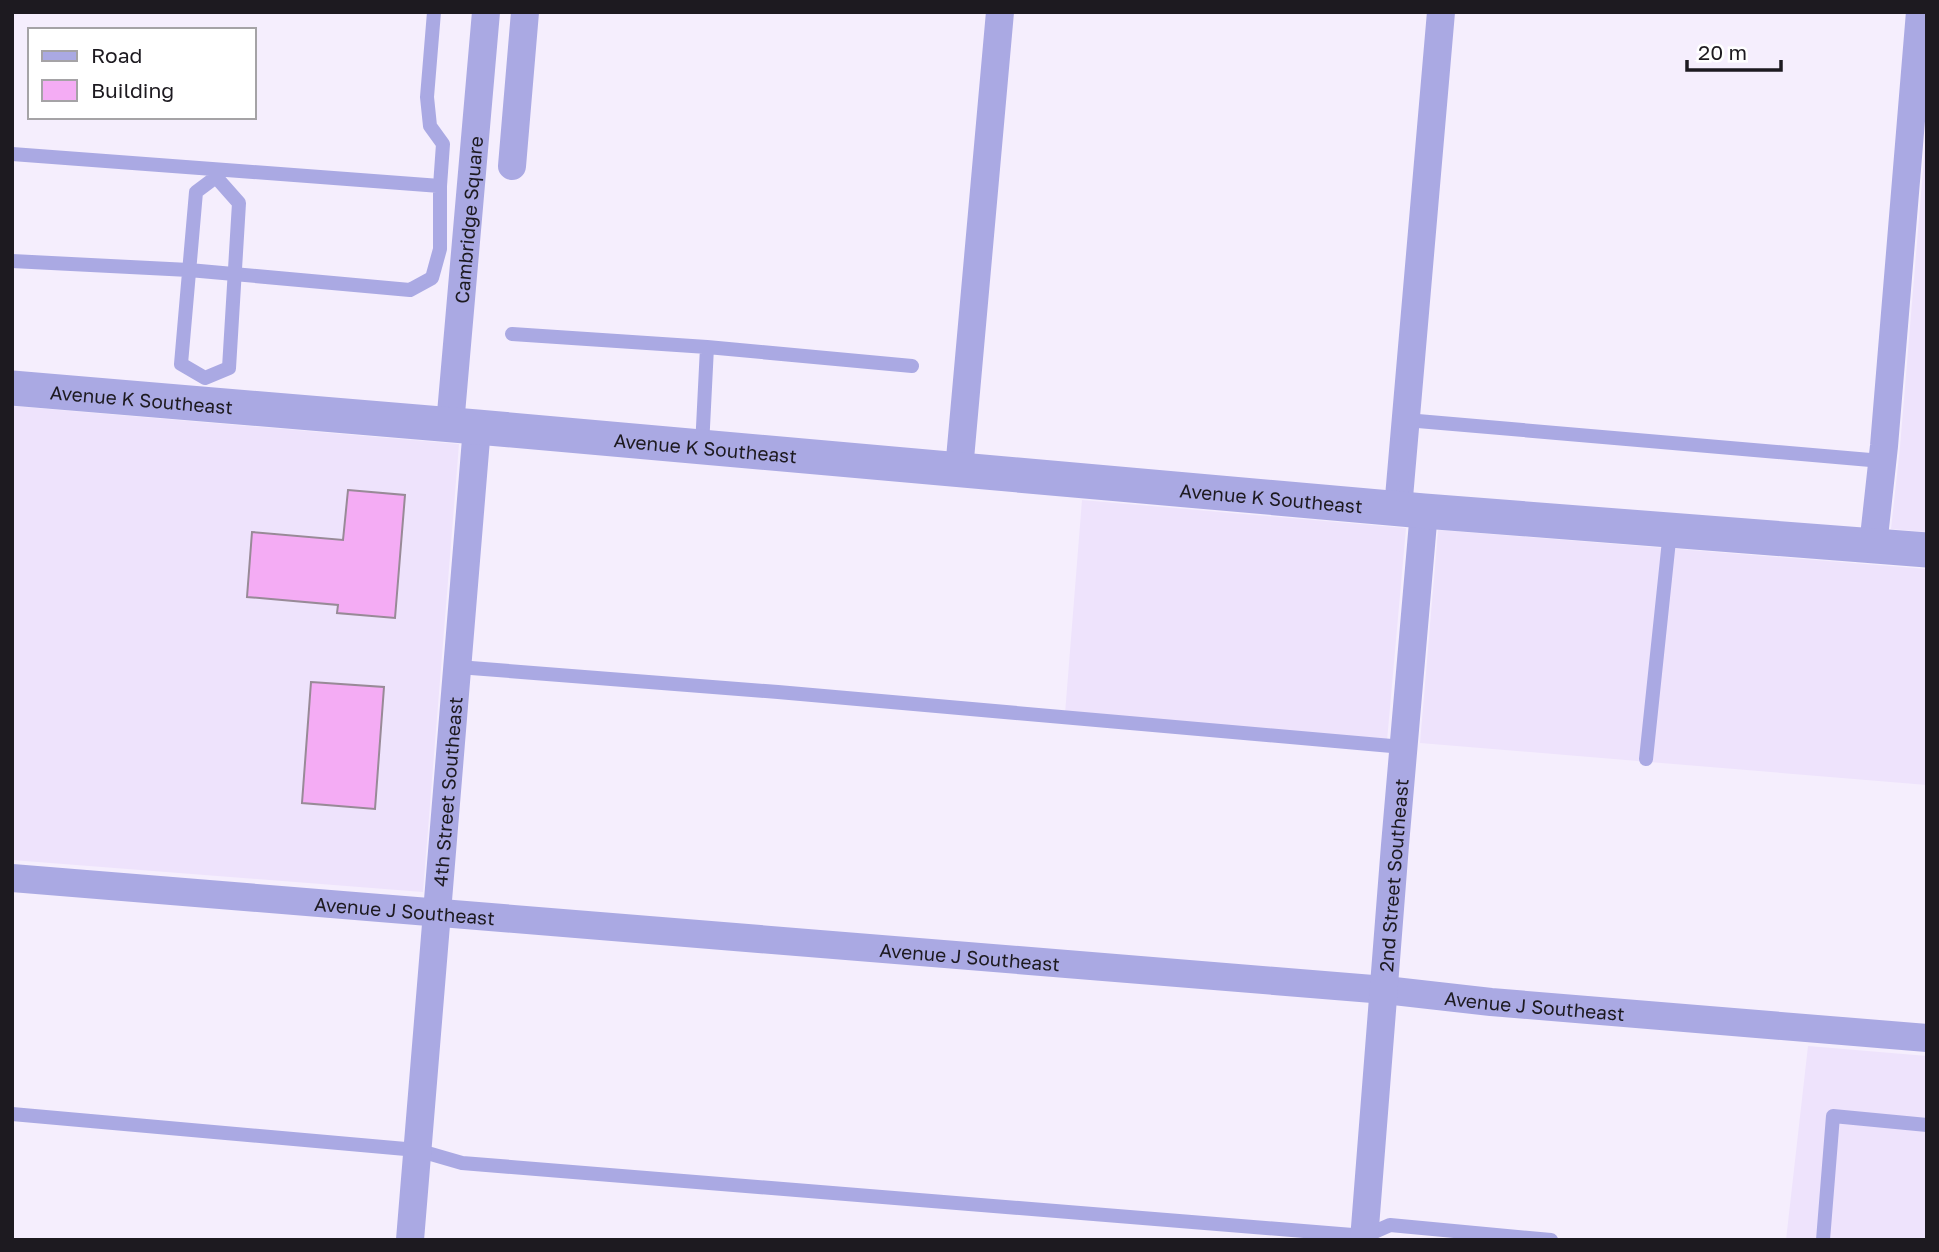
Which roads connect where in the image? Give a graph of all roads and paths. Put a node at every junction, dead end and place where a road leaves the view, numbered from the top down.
1 (434, 12) edge
2 (486, 12) edge
3 (525, 12) edge
4 (1000, 12) edge
5 (1441, 12) edge
6 (1920, 12) edge
7 (12, 154) edge
8 (512, 166) dead end
9 (217, 173) junction
10 (440, 186) junction
11 (12, 261) edge
12 (189, 270) junction
13 (235, 276) junction
14 (512, 334) dead end
15 (707, 347) junction
16 (912, 366) dead end
17 (12, 388) edge
18 (205, 391) junction
19 (1406, 420) junction
20 (463, 426) junction
21 (702, 447) junction
22 (1882, 461) junction
23 (959, 470) junction
24 (1411, 510) junction
25 (1670, 531) junction
26 (1873, 546) junction
27 (1927, 551) edge
28 (458, 667) junction
29 (1403, 747) junction
30 (1646, 760) dead end
31 (12, 878) edge
32 (438, 912) junction
33 (1385, 990) junction
34 (1927, 1038) edge
35 (12, 1114) edge
36 (1927, 1125) edge
37 (417, 1150) junction
38 (1364, 1238) edge
39 (410, 1240) edge
40 (1550, 1240) edge
41 (1823, 1240) edge

1 - 10 lane
2 - 20 street, Cambridge Square
3 - 8 street
4 - 23 street
5 - 19 street
6 - 22 street
7 - 9 lane
9 - 10 lane
9 - 12 lane
9 - 13 lane
10 - 13 lane
11 - 12 lane
12 - 13 lane
12 - 18 lane
13 - 18 lane
14 - 15 lane
15 - 16 lane
15 - 21 lane
17 - 18 street, Avenue K Southeast
18 - 20 street, Avenue K Southeast
19 - 22 lane
19 - 24 street
20 - 21 street, Avenue K Southeast
20 - 28 street, 4th Street Southeast
21 - 23 street, Avenue K Southeast
22 - 26 street
23 - 24 street, Avenue K Southeast
24 - 25 street, Avenue K Southeast
24 - 29 street, 2nd Street Southeast
25 - 26 street, Avenue K Southeast
25 - 30 lane
26 - 27 street, Avenue K Southeast
28 - 29 lane
28 - 32 street, 4th Street Southeast
29 - 33 street, 2nd Street Southeast
31 - 32 street, Avenue J Southeast
32 - 33 street, Avenue J Southeast
32 - 37 street, 4th Street Southeast
33 - 34 street, Avenue J Southeast
33 - 38 street, 2nd Street Southeast
35 - 37 lane
36 - 41 lane
37 - 38 lane
37 - 39 street, 4th Street Southeast
38 - 40 lane

